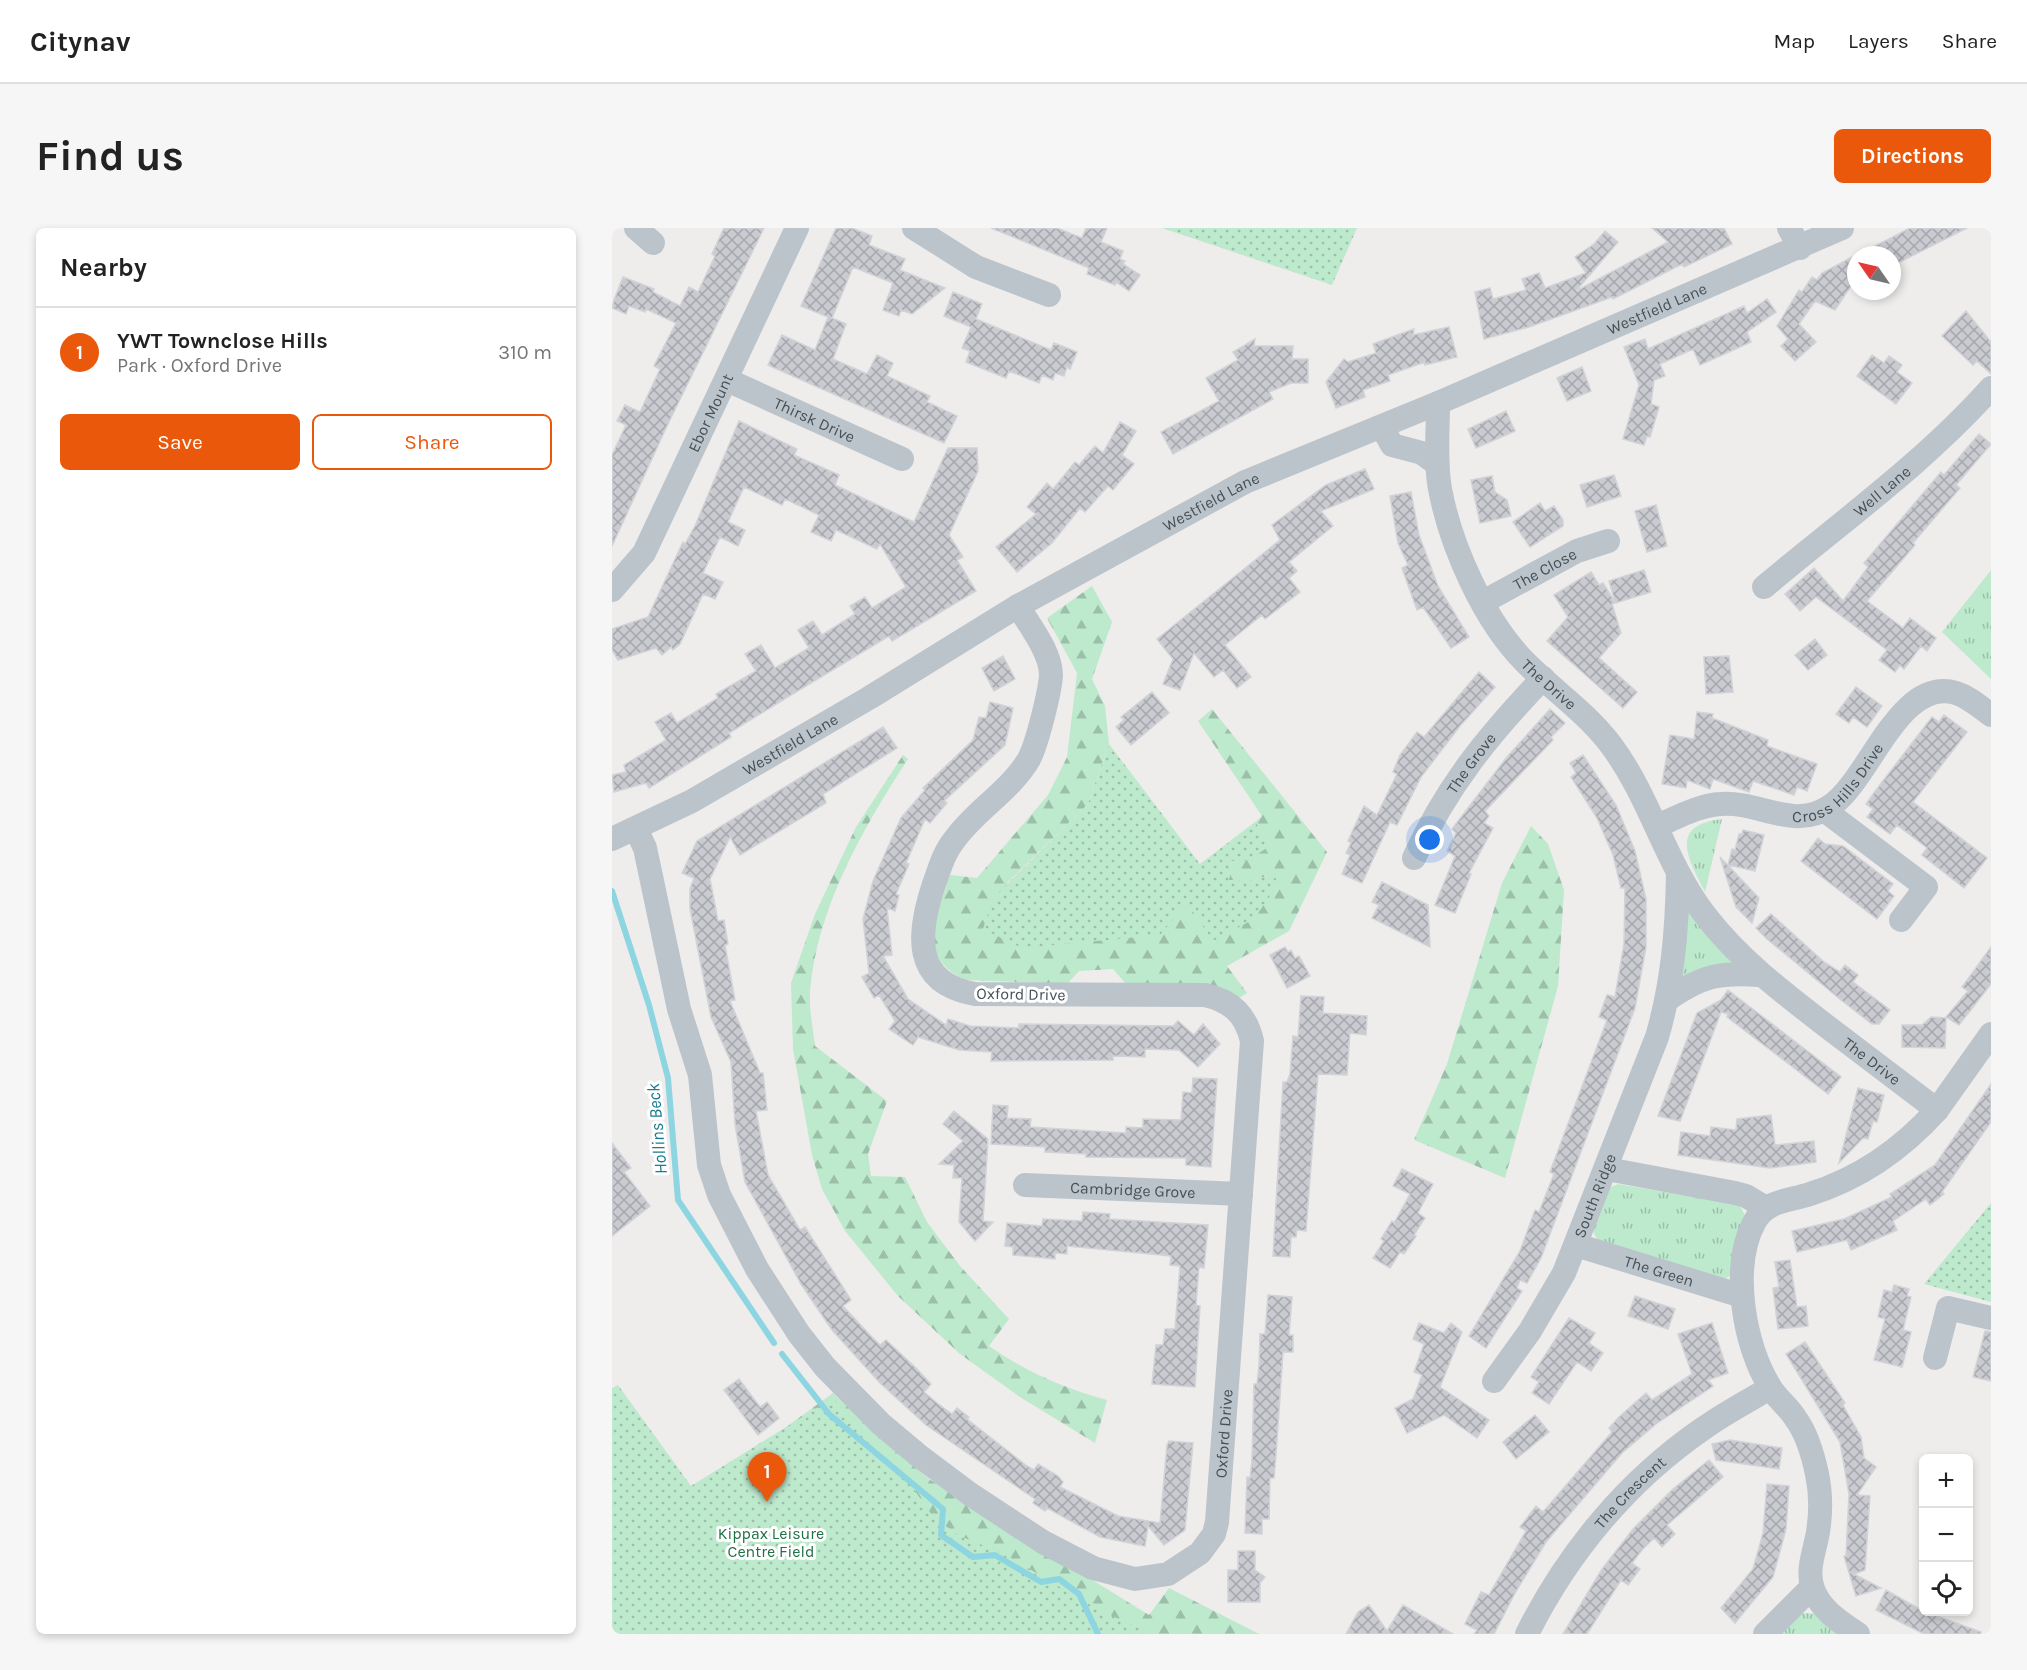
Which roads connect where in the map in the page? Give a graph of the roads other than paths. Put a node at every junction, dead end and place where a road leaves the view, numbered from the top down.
1 (797, 228) edge
2 (914, 228) edge
3 (1842, 228) edge
4 (1794, 238) edge
5 (1049, 296) dead end
6 (727, 380) junction
7 (1991, 388) edge
8 (1438, 403) junction
9 (1382, 427) junction
10 (902, 459) dead end
11 (1437, 464) junction
12 (1608, 541) dead end
13 (1764, 587) dead end
14 (612, 590) edge
15 (1484, 602) junction
16 (1018, 606) junction
17 (1543, 678) junction
18 (1991, 715) edge
19 (1824, 810) junction
20 (1657, 826) junction
21 (636, 829) junction
22 (612, 838) edge
23 (1414, 858) dead end
24 (1678, 873) junction
25 (1901, 920) dead end
26 (1760, 975) junction
27 (1668, 999) junction
28 (1991, 1034) edge
29 (1937, 1110) junction
30 (1607, 1169) junction
31 (1025, 1185) dead end
32 (1241, 1194) junction
33 (1766, 1208) junction
34 (1576, 1245) junction
35 (1742, 1296) junction
36 (1991, 1318) edge
37 (1935, 1358) dead end
38 (1494, 1381) dead end
39 (1770, 1388) junction
40 (1812, 1587) junction
41 (1527, 1634) edge
42 (1765, 1634) edge
43 (1858, 1634) edge

1 - 6 street, Ebor Mount
2 - 5 street
3 - 4 street, Westfield Lane
4 - 8 street, Westfield Lane
6 - 10 street, Thirsk Drive
6 - 14 street, Ebor Mount
7 - 13 street, Well Lane
8 - 9 street, Westfield Lane
8 - 11 street, The Drive
9 - 11 street
9 - 16 street, Westfield Lane
11 - 15 street, The Drive
12 - 15 street, The Close
15 - 17 street, The Drive
16 - 21 street, Westfield Lane
16 - 32 street, Oxford Drive
17 - 20 street, The Drive
17 - 23 street, The Grove
18 - 19 street, Cross Hills Drive
19 - 20 street, Cross Hills Drive
19 - 25 street
20 - 24 street, The Drive
21 - 22 street, Westfield Lane
21 - 32 street, Oxford Drive
24 - 26 street, The Drive
24 - 27 street, South Ridge
26 - 27 street
26 - 29 street, The Drive
27 - 30 street, South Ridge
28 - 29 street
29 - 33 street
30 - 33 street
30 - 34 street, South Ridge
31 - 32 street, Cambridge Grove
33 - 35 street
34 - 35 street, The Green
34 - 38 street, South Ridge
35 - 39 street
36 - 37 street
39 - 40 street
39 - 41 street, The Crescent
40 - 42 street
40 - 43 street

